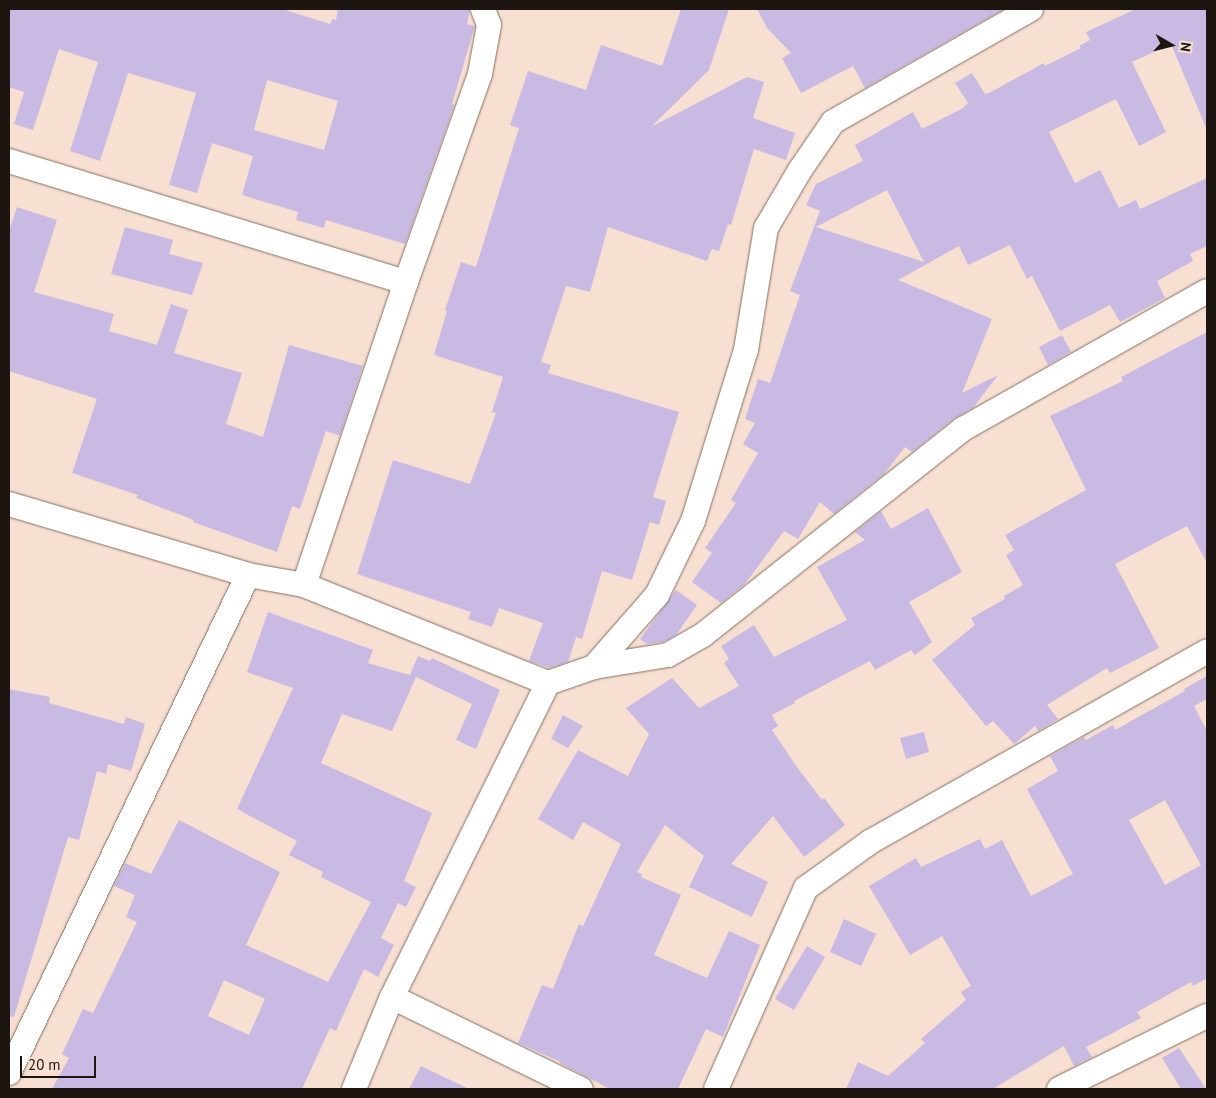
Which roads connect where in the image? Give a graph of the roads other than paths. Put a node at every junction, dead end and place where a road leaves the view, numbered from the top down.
1 (483, 9) edge
2 (1031, 9) edge
3 (9, 161) edge
4 (406, 282) junction
5 (1207, 291) edge
6 (10, 510) edge
7 (248, 575) junction
8 (304, 585) junction
9 (1207, 651) edge
10 (594, 667) junction
11 (548, 683) junction
12 (392, 997) junction
13 (1207, 1016) edge
14 (9, 1073) edge
15 (354, 1089) edge
16 (581, 1089) edge
17 (716, 1089) edge
18 (1059, 1089) edge

1 - 4 street
2 - 10 street
3 - 4 street
4 - 8 street
5 - 10 street
6 - 7 street
7 - 8 street
7 - 14 street
8 - 11 street
9 - 17 street
10 - 11 street
11 - 12 street
12 - 15 street
12 - 16 street
13 - 18 street

